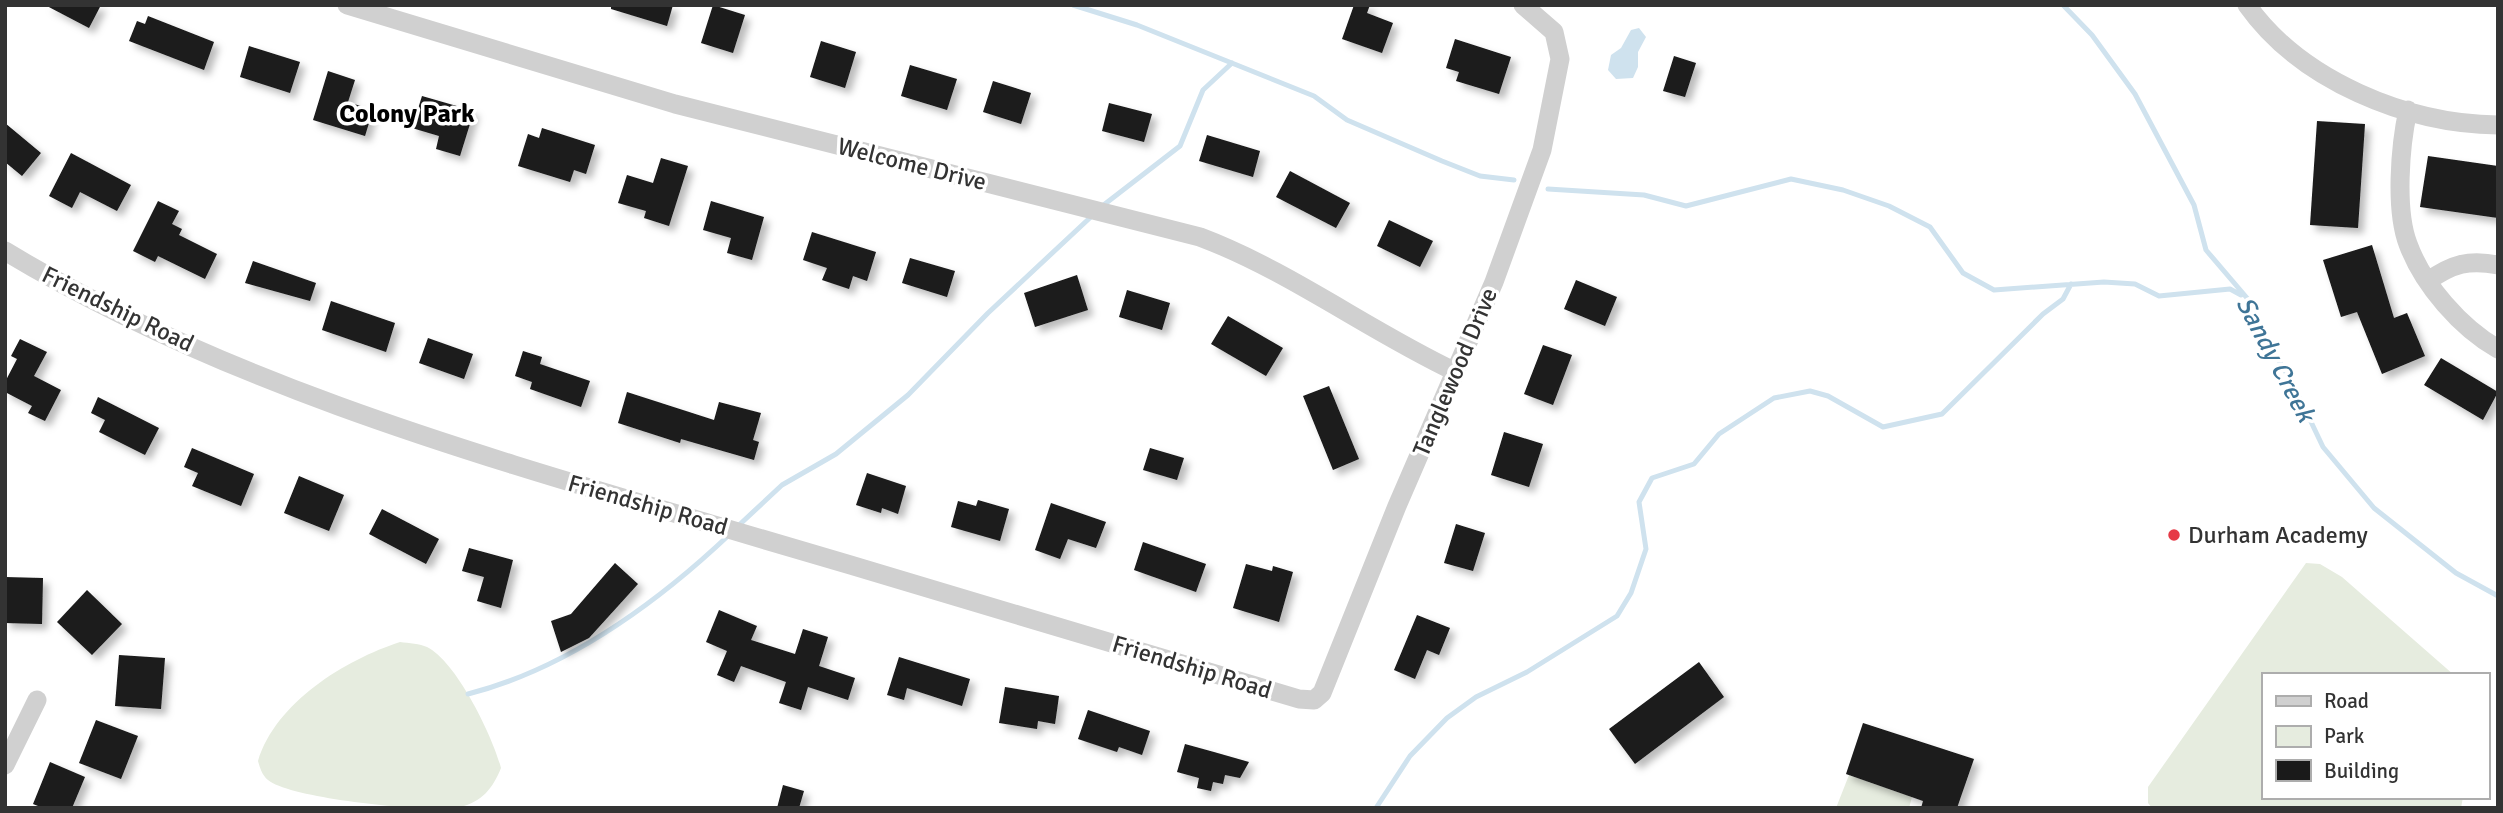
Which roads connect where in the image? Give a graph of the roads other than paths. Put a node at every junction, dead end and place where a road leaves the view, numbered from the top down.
1 (347, 5) edge
2 (1522, 5) edge
3 (2247, 5) edge
4 (2408, 110) junction
5 (2498, 125) edge
6 (5, 251) edge
7 (2498, 265) edge
8 (2428, 281) junction
9 (2498, 349) edge
10 (1456, 372) junction
11 (37, 700) dead end
12 (1314, 700) joint
13 (5, 765) edge

1 - 10 street, Welcome Drive
2 - 10 street, Tanglewood Drive
3 - 4 street
4 - 5 street
4 - 8 street
6 - 12 street, Friendship Road
7 - 8 street
8 - 9 street
10 - 12 street, Tanglewood Drive
11 - 13 street

